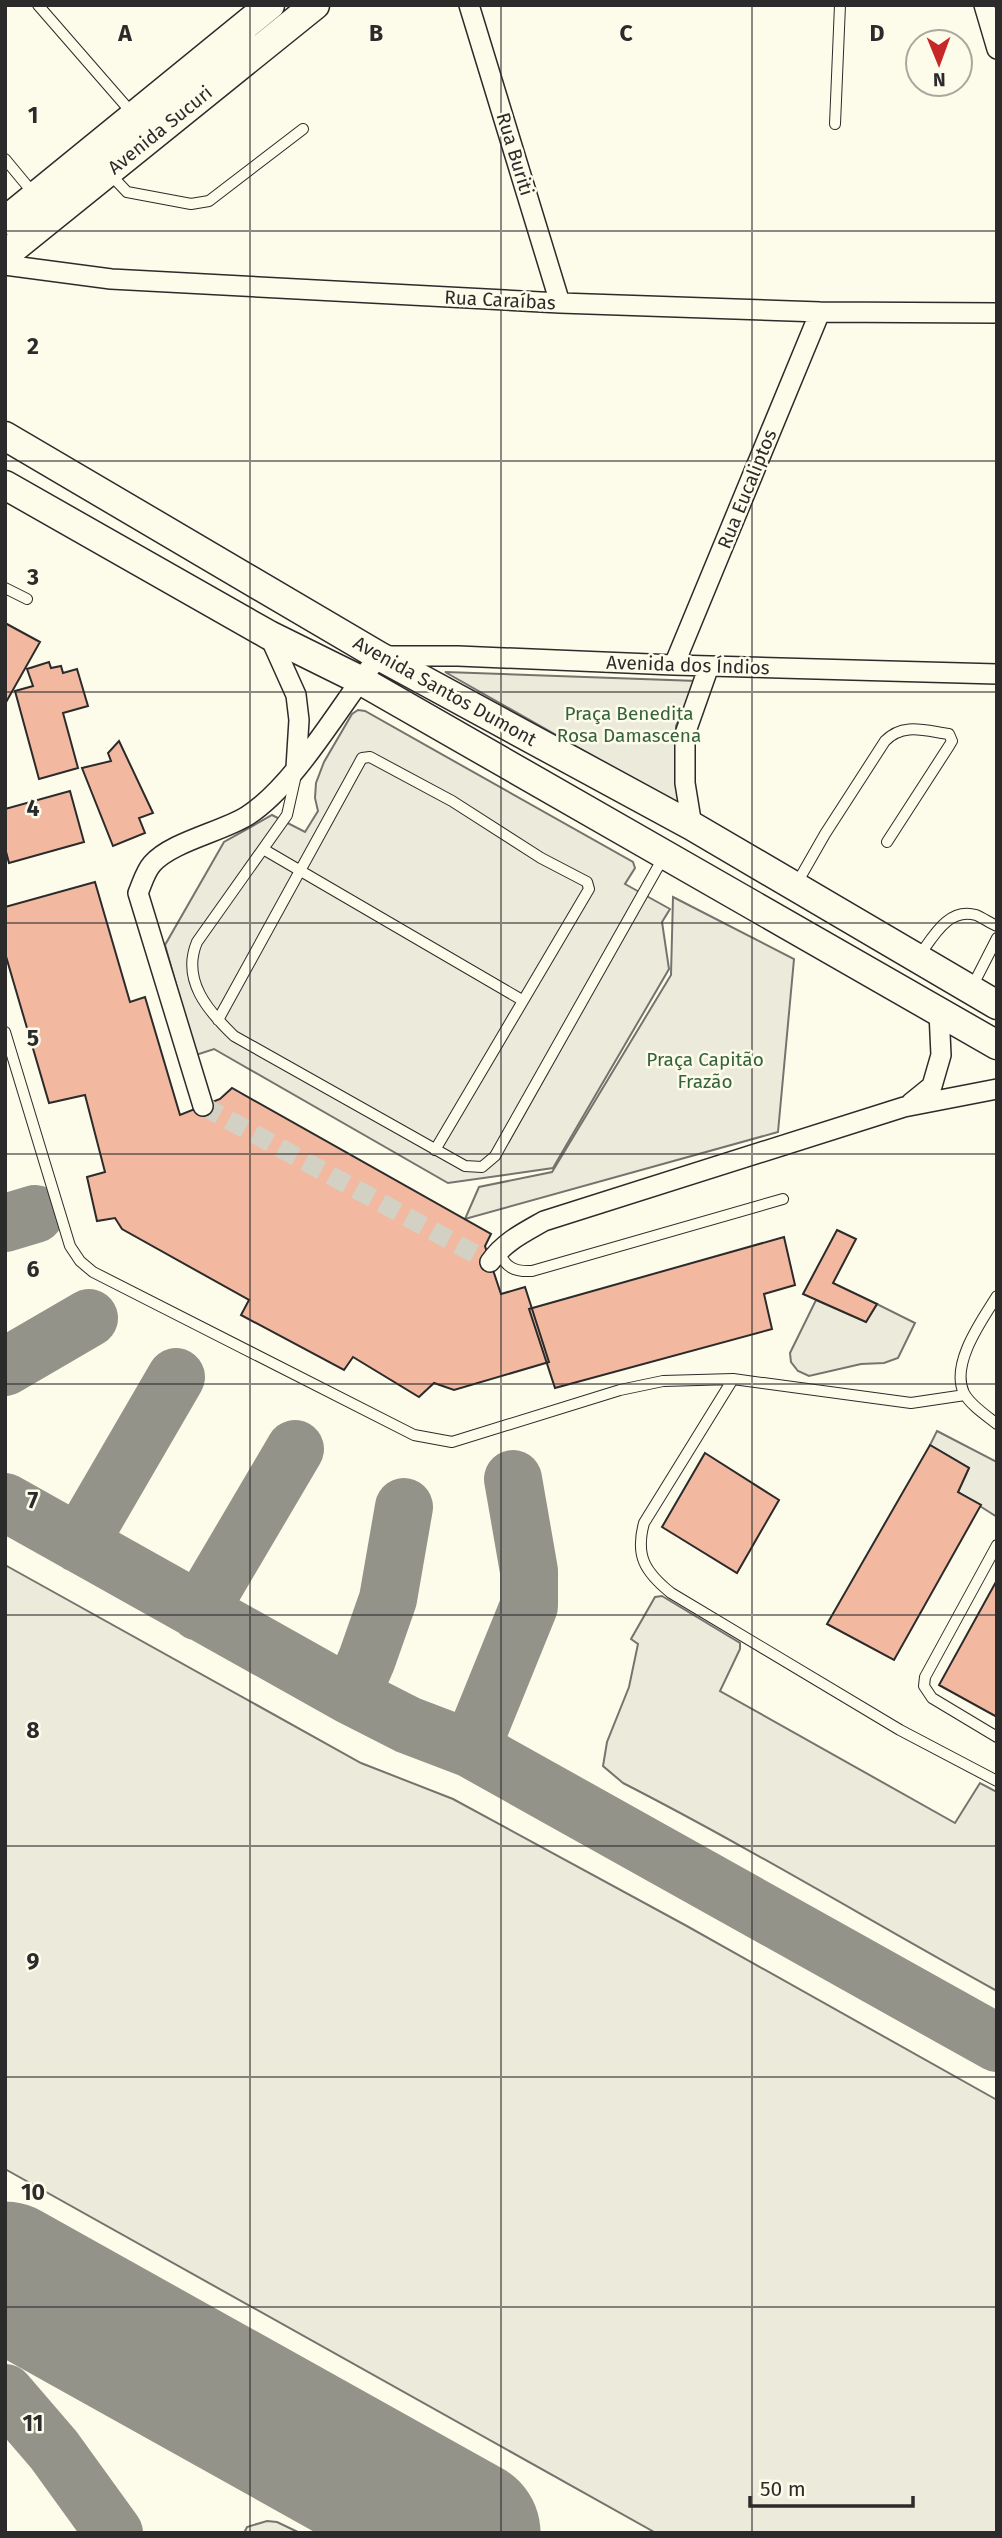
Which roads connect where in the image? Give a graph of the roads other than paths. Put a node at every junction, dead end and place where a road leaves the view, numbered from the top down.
1 (38, 5) edge
2 (270, 5) edge
3 (316, 5) edge
4 (469, 5) edge
5 (840, 5) edge
6 (984, 5) edge
7 (997, 49) edge
8 (835, 124) dead end
9 (144, 126) junction
10 (303, 129) dead end
11 (5, 159) edge
12 (108, 172) junction
13 (46, 206) junction
14 (5, 221) edge
15 (5, 255) edge
16 (5, 265) edge
17 (560, 303) junction
18 (820, 312) junction
19 (997, 313) edge
20 (5, 436) edge
21 (5, 485) edge
22 (209, 557) junction
23 (5, 588) edge
24 (189, 591) junction
25 (27, 600) dead end
26 (269, 635) junction
27 (379, 656) junction
28 (674, 665) junction
29 (709, 666) junction
30 (997, 674) edge
31 (360, 680) junction
32 (296, 768) junction
33 (692, 826) junction
34 (887, 842) dead end
35 (263, 849) junction
36 (665, 855) junction
37 (302, 870) junction
38 (795, 887) junction
39 (997, 926) edge
40 (997, 938) edge
41 (917, 959) junction
42 (962, 986) junction
43 (522, 1000) junction
44 (997, 1005) edge
45 (939, 1012) junction
46 (218, 1020) junction
47 (5, 1032) edge
48 (997, 1045) edge
49 (997, 1089) edge
50 (204, 1106) tunnel mouth
51 (904, 1107) junction
52 (435, 1150) junction
53 (783, 1199) dead end
54 (494, 1256) joint
55 (997, 1296) edge
56 (733, 1379) junction
57 (965, 1395) junction
58 (997, 1424) edge
59 (997, 1545) edge
60 (997, 1737) edge
61 (997, 1781) edge

1 - 9 lane
2 - 9 main road, Avenida Sucuri
3 - 9 main road, Avenida Sucuri
4 - 17 street, Rua Buriti
5 - 8 lane
6 - 7 street
9 - 12 main road, Avenida Sucuri
9 - 13 main road, Avenida Sucuri
10 - 12 lane
11 - 13 lane
12 - 13 main road, Avenida Sucuri
13 - 14 main road, Avenida Sucuri
13 - 15 main road, Avenida Sucuri
16 - 17 street, Rua Caraíbas
17 - 18 street, Rua Caraíbas
18 - 19 street, Rua Caraíbas
18 - 28 street, Rua Eucaliptos
20 - 22 main road, Avenida Santos Dumont
21 - 24 main road, Avenida Santos Dumont
22 - 24 main road
22 - 27 main road, Avenida Santos Dumont
23 - 25 lane
24 - 26 main road, Avenida Santos Dumont
26 - 31 main road, Avenida Santos Dumont
26 - 32 street
27 - 28 street, Avenida dos Índios
27 - 31 street
27 - 33 main road, Avenida Santos Dumont
28 - 29 street, Avenida dos Índios
29 - 30 street, Avenida dos Índios
29 - 33 street
31 - 32 street
31 - 36 main road, Avenida Santos Dumont
32 - 35 lane
32 - 50 street
33 - 38 main road, Avenida Santos Dumont
34 - 38 lane
35 - 37 lane
35 - 46 lane
36 - 45 main road, Avenida Santos Dumont
36 - 52 lane
37 - 43 lane
37 - 43 lane
37 - 46 lane
38 - 41 main road, Avenida Santos Dumont
39 - 41 lane
40 - 42 lane
41 - 42 main road, Avenida Santos Dumont
42 - 44 main road, Avenida Santos Dumont
42 - 45 main road
43 - 52 lane
45 - 48 main road, Avenida Santos Dumont
45 - 51 street
46 - 52 lane
47 - 56 lane
49 - 51 street
51 - 54 street
53 - 54 lane
55 - 57 lane
56 - 57 lane
56 - 61 lane
57 - 58 lane
59 - 60 lane

